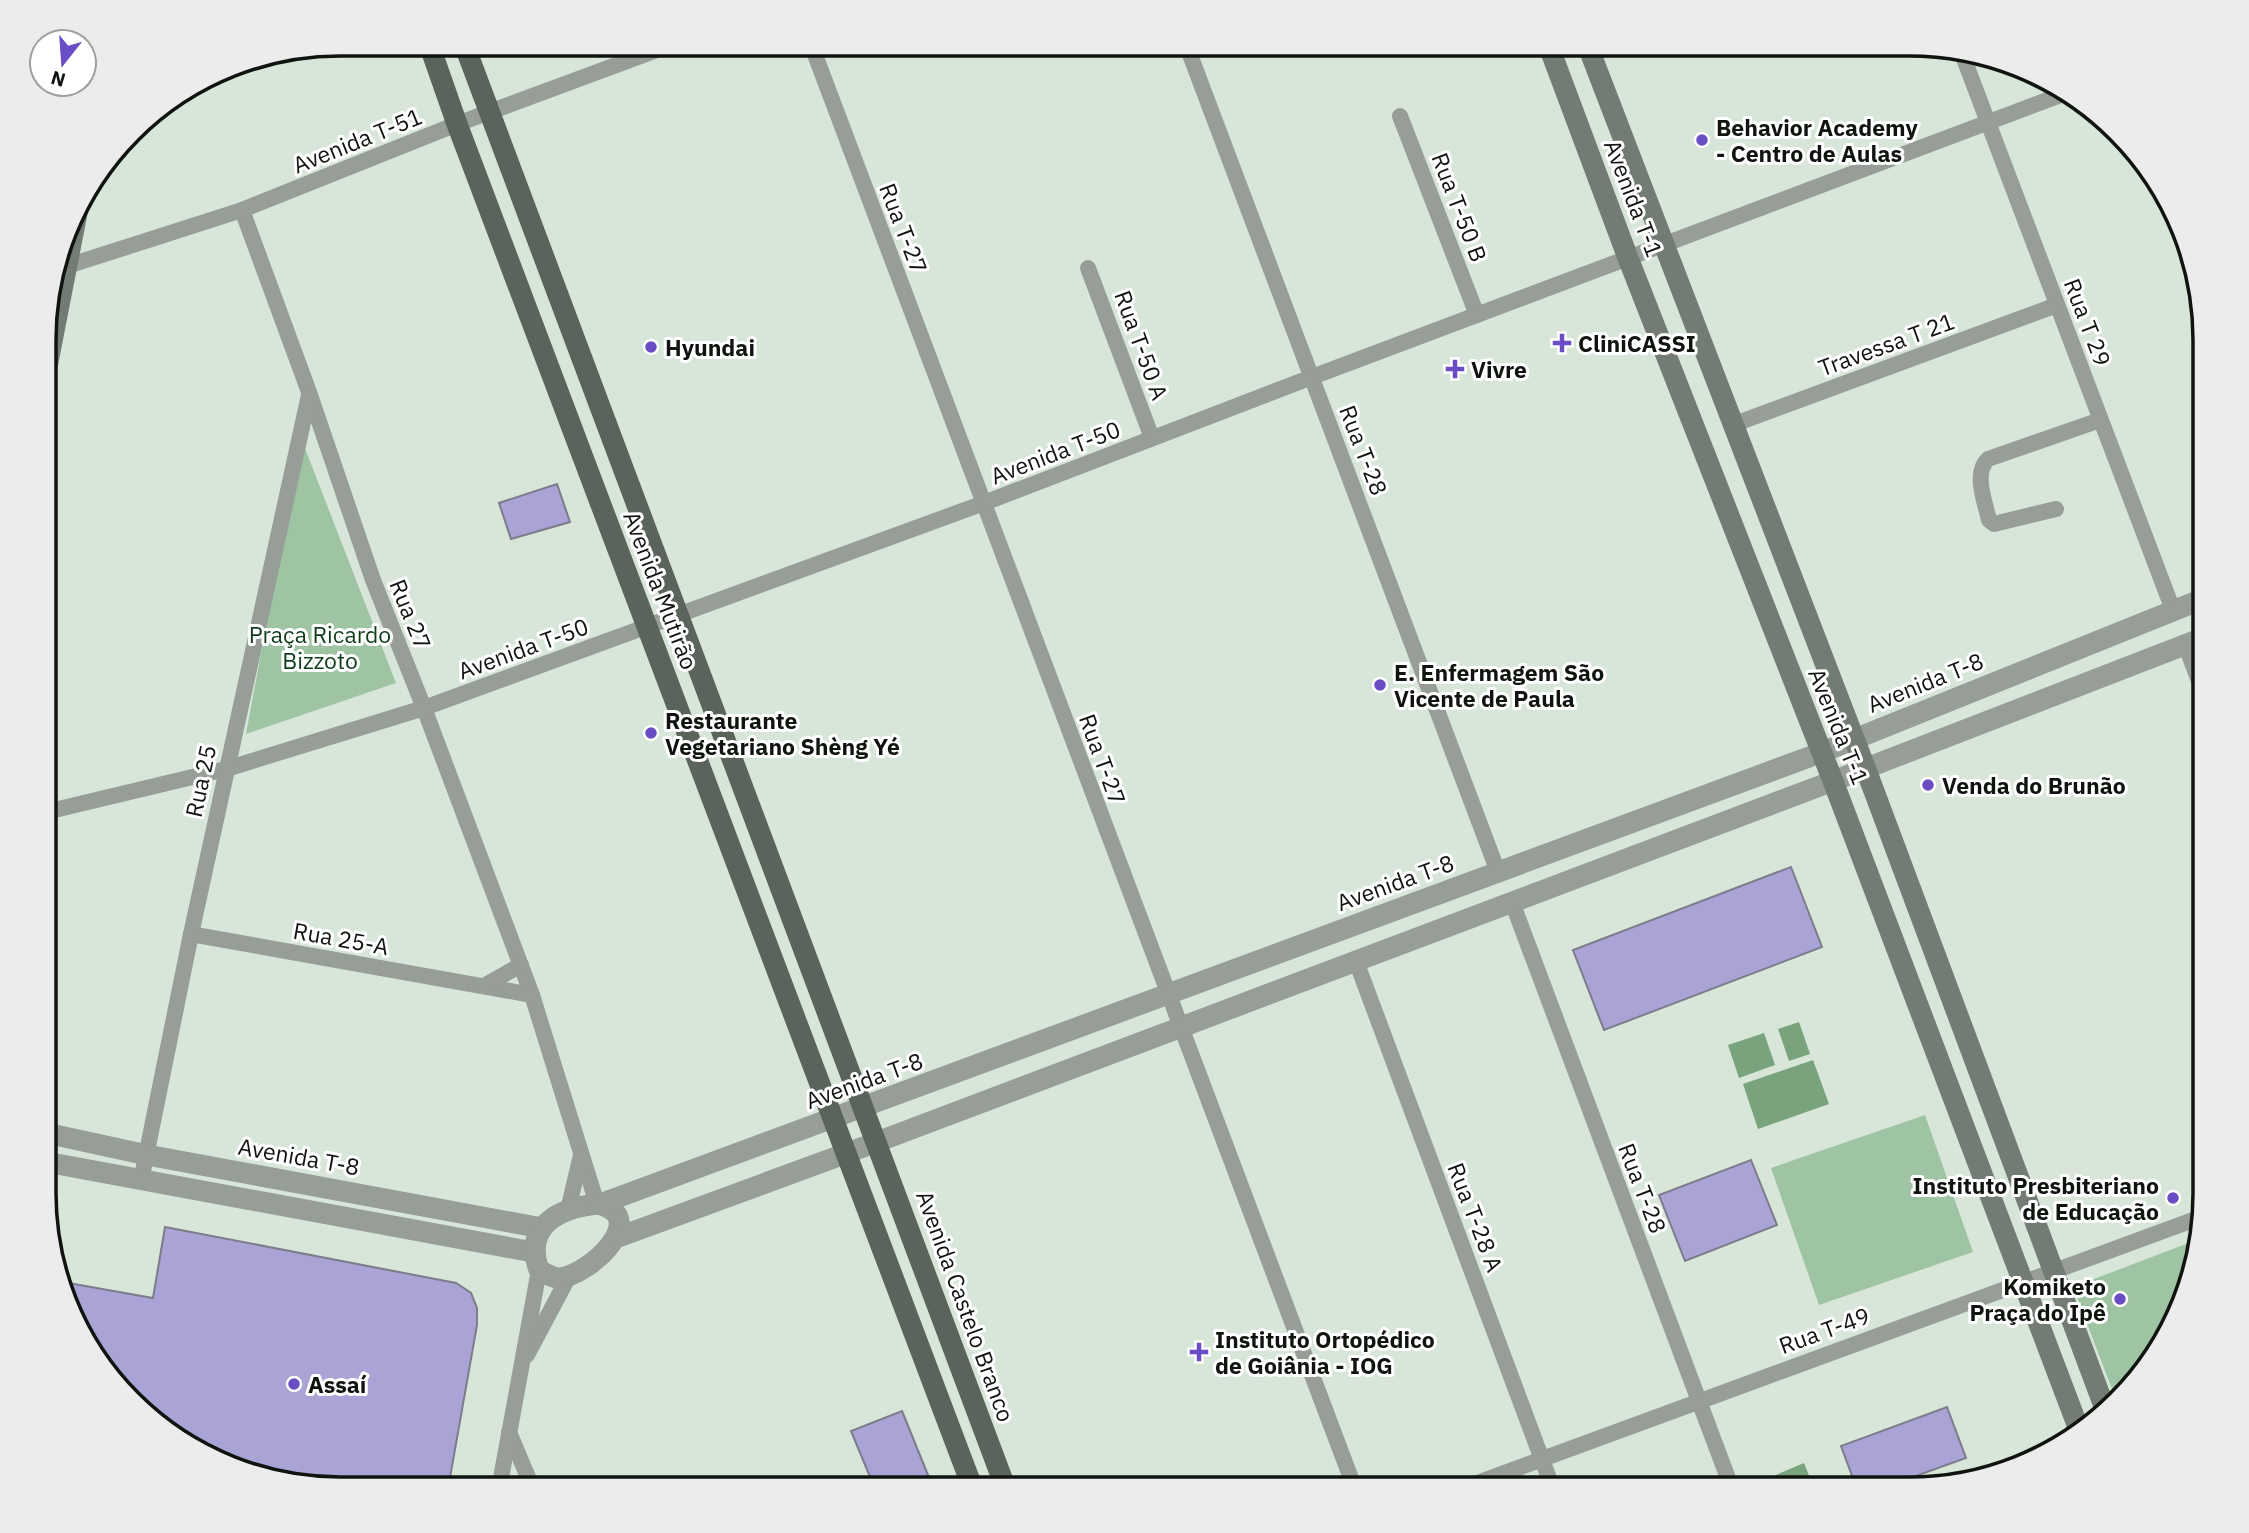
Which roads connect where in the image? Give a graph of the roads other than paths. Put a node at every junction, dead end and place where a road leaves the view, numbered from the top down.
1 (433, 56) edge
2 (468, 56) edge
3 (641, 56) edge
4 (815, 56) edge
5 (1191, 56) edge
6 (1552, 56) edge
7 (1592, 56) edge
8 (1965, 61) edge
9 (2056, 97) edge
10 (488, 113) junction
11 (1401, 116) dead end
12 (1988, 122) junction
13 (457, 124) junction
14 (242, 211) junction
15 (1663, 245) junction
16 (1628, 258) junction
17 (66, 267) edge
18 (1088, 268) dead end
19 (2057, 305) junction
20 (1476, 315) junction
21 (1312, 377) junction
22 (309, 393) junction
23 (2101, 420) junction
24 (1732, 425) junction
25 (1152, 438) junction
26 (984, 503) junction
27 (2056, 509) dead end
28 (2193, 602) edge
29 (2173, 610) junction
30 (678, 616) junction
31 (647, 627) junction
32 (2193, 641) edge
33 (424, 708) junction
34 (1853, 739) junction
35 (1820, 753) junction
36 (1865, 767) junction
37 (226, 769) junction
38 (1833, 781) junction
39 (56, 811) edge
40 (1498, 872) junction
41 (1512, 902) junction
42 (191, 934) junction
43 (1356, 961) junction
44 (521, 964) junction
45 (484, 986) junction
46 (532, 995) junction
47 (1167, 995) junction
48 (1179, 1028) junction
49 (864, 1108) junction
50 (834, 1119) junction
51 (56, 1135) edge
52 (877, 1142) junction
53 (582, 1153) junction
54 (846, 1153) junction
55 (147, 1155) junction
56 (56, 1164) edge
57 (141, 1181) junction
58 (598, 1204) junction
59 (568, 1210) junction
60 (2191, 1221) edge
61 (542, 1228) junction
62 (616, 1238) junction
63 (536, 1261) junction
64 (2053, 1271) junction
65 (569, 1276) junction
66 (2023, 1282) junction
67 (520, 1370) junction
68 (1699, 1401) junction
69 (2102, 1401) edge
70 (2076, 1422) edge
71 (509, 1432) junction
72 (1542, 1459) junction
73 (501, 1477) edge
74 (528, 1477) edge
75 (968, 1477) edge
76 (1002, 1477) edge
77 (1350, 1477) edge
78 (1493, 1477) edge
79 (1549, 1477) edge
80 (1728, 1477) edge

1 - 13 main road, Avenida Mutirão
2 - 10 main road, Avenida Mutirão
3 - 10 street, Avenida T-51
4 - 26 street, Rua T-27
5 - 21 street, Rua T-28
6 - 16 main road, Avenida T-1
7 - 15 main road, Avenida T-1
8 - 12 street, Rua T 29
9 - 12 street, Avenida T-50
10 - 13 street, Avenida T-51
10 - 30 main road, Avenida Mutirão
11 - 20 street, Rua T-50 B
12 - 15 street, Avenida T-50
12 - 19 street, Rua T 29
13 - 14 street, Avenida T-51
13 - 31 main road, Avenida Mutirão
14 - 17 street, Avenida T-51
14 - 22 street, Rua 27
15 - 16 street, Avenida T-50
15 - 24 main road, Avenida T-1
16 - 20 street, Avenida T-50
16 - 35 main road, Avenida T-1
18 - 25 street, Rua T-50 A
19 - 23 street, Rua T 29
19 - 24 street, Travessa T 21
20 - 21 street, Avenida T-50
21 - 25 street, Avenida T-50
21 - 40 street, Rua T-28
22 - 33 street, Rua 27
22 - 37 street, Rua 25
23 - 27 street
23 - 29 street, Rua T 29
24 - 34 main road, Avenida T-1
25 - 26 street, Avenida T-50
26 - 30 street, Avenida T-50
26 - 47 street, Rua T-27
28 - 29 street, Avenida T-8
29 - 34 street, Avenida T-8
30 - 31 street, Avenida T-50
30 - 49 main road, Avenida Mutirão
31 - 33 street, Avenida T-50
31 - 50 main road, Avenida Mutirão
32 - 36 street
33 - 37 street, Avenida T-50
33 - 44 street, Rua 27
34 - 35 street, Avenida T-8
34 - 36 main road, Avenida T-1
35 - 38 main road, Avenida T-1
35 - 40 street, Avenida T-8
36 - 38 street
36 - 64 main road, Avenida T-1
37 - 39 street, Avenida T-50
37 - 42 street, Rua 25
38 - 41 street
38 - 66 main road, Avenida T-1
40 - 47 street, Avenida T-8
41 - 43 street
41 - 68 street, Rua T-28
42 - 45 street, Rua 25-A
42 - 55 street, Rua 25
43 - 48 street
43 - 72 street, Rua T-28 A
44 - 45 street
44 - 46 street, Rua 27
45 - 46 street, Rua 25-A
46 - 53 street, Rua 27
47 - 48 street, Rua T-27
47 - 49 street, Avenida T-8
48 - 52 street
48 - 77 street, Rua T-27
49 - 50 street, Avenida T-8
49 - 52 main road, Avenida Mutirão
50 - 54 main road, Avenida Mutirão
50 - 58 street, Avenida T-8
51 - 55 street, Avenida T-8
52 - 54 street
52 - 76 main road, Avenida Castelo Branco
53 - 58 street, Rua 27
53 - 59 street
54 - 62 street
54 - 75 main road
55 - 57 street, Rua 25
55 - 61 street, Avenida T-8
56 - 57 street
57 - 63 street
58 - 59 street
58 - 62 street
59 - 61 street
60 - 64 street, Rua T-49
61 - 63 street
62 - 65 street
63 - 65 street
63 - 67 street
64 - 66 street, Rua T-49
64 - 69 main road, Avenida T-1
65 - 67 street
66 - 68 street, Rua T-49
66 - 70 main road, Avenida T-1
67 - 71 street
68 - 72 street, Rua T-49
68 - 80 street, Rua T-28
71 - 73 street
71 - 74 street
72 - 78 street, Rua T-49
72 - 79 street, Rua T-28 A

